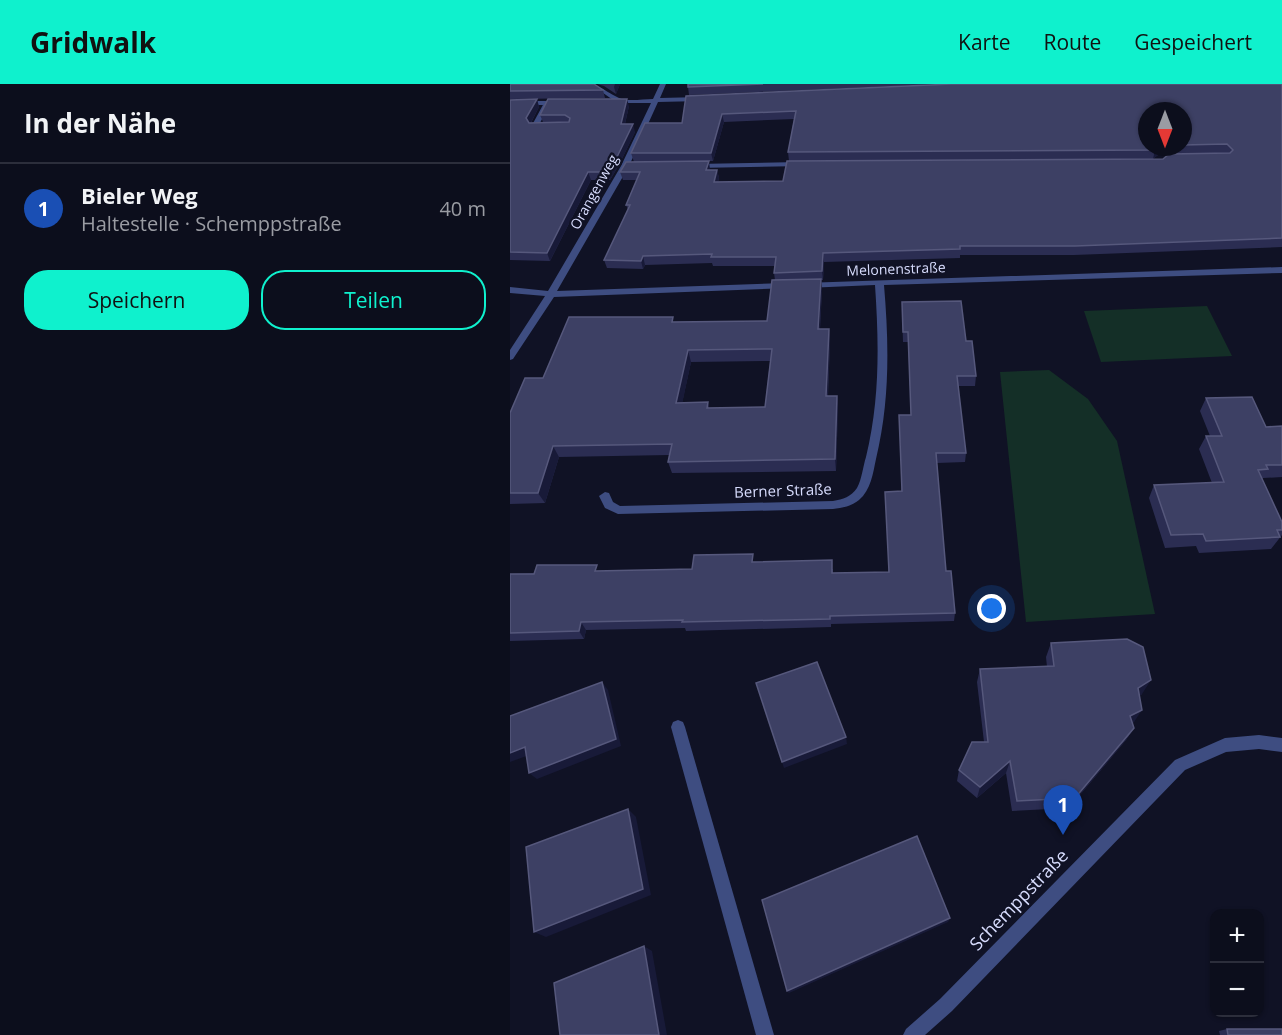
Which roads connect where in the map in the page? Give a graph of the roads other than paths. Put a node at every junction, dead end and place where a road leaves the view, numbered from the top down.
1 (581, 84) edge
2 (663, 84) edge
3 (712, 98) edge
4 (654, 100) junction
5 (618, 101) junction
6 (571, 102) edge
7 (606, 102) edge
8 (510, 103) edge
9 (547, 103) junction
10 (556, 127) edge
11 (812, 164) edge
12 (625, 166) junction
13 (636, 166) edge
14 (683, 166) edge
15 (1282, 270) edge
16 (879, 283) junction
17 (510, 290) edge
18 (551, 294) junction
19 (510, 357) edge
20 (605, 496) dead end
21 (678, 728) dead end
22 (1282, 746) edge
23 (765, 1035) edge
24 (912, 1035) edge

1 - 5 street
2 - 4 street, Orangenweg
3 - 4 street
4 - 5 street
4 - 12 street, Orangenweg
5 - 7 street
6 - 9 street
8 - 9 street
9 - 10 street
11 - 14 street
12 - 13 street
12 - 18 street, Orangenweg
15 - 16 street, Melonenstraße
16 - 18 street, Melonenstraße
16 - 20 street, Berner Straße
17 - 18 street, Melonenstraße
18 - 19 street, Orangenweg
21 - 23 street
22 - 24 street, Schemppstraße

